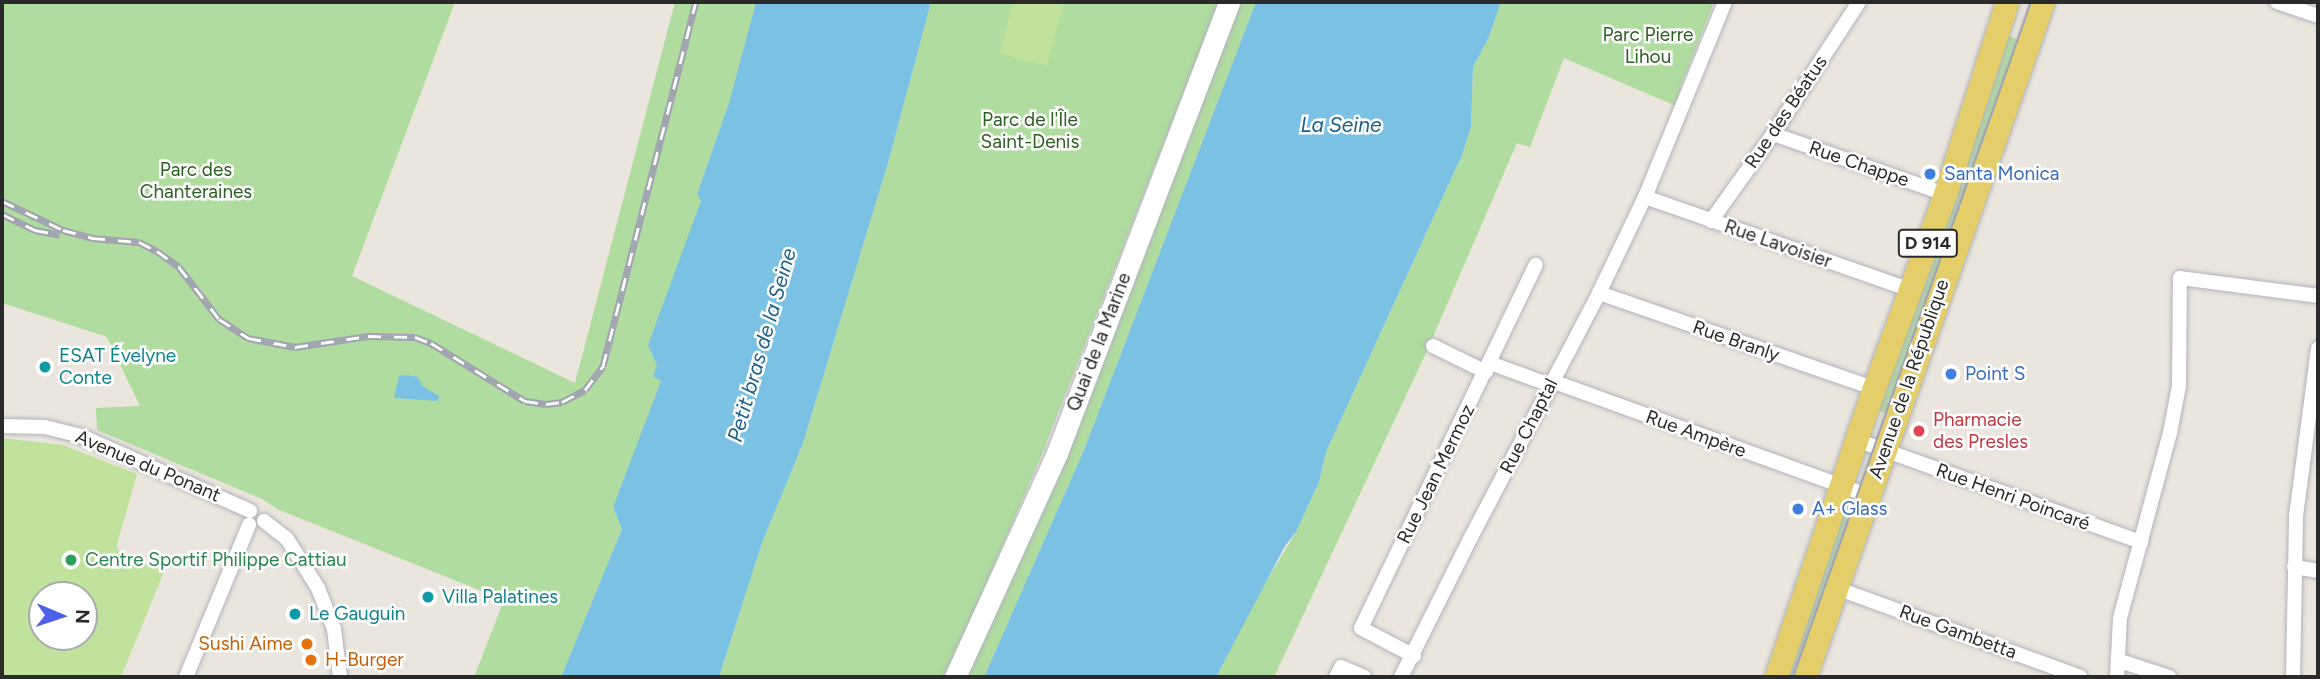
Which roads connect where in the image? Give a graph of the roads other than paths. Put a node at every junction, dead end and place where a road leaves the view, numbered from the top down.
1 (1229, 2) edge
2 (1725, 2) edge
3 (1859, 2) edge
4 (2007, 2) edge
5 (2043, 2) edge
6 (2277, 2) edge
7 (2318, 16) edge
8 (1773, 134) junction
9 (1945, 194) junction
10 (1645, 197) junction
11 (1711, 221) junction
12 (1536, 265) dead end
13 (1911, 290) junction
14 (1599, 293) junction
15 (2318, 296) edge
16 (1433, 346) dead end
17 (2318, 349) edge
18 (1488, 368) junction
19 (1551, 383) junction
20 (1874, 388) junction
21 (2, 426) edge
22 (1856, 440) junction
23 (1885, 451) junction
24 (1840, 486) junction
25 (1869, 496) junction
26 (249, 518) junction
27 (2141, 542) junction
28 (2294, 567) junction
29 (2318, 571) edge
30 (1836, 588) junction
31 (2120, 661) junction
32 (1407, 667) edge
33 (186, 677) edge
34 (340, 677) edge
35 (956, 677) edge
36 (1336, 677) edge
37 (1364, 677) edge
38 (1776, 677) edge
39 (1805, 677) edge
40 (2080, 677) edge
41 (2117, 677) edge
42 (2169, 677) edge
43 (2293, 677) edge

1 - 35 street, Quai de la Marine
2 - 10 street, Rue Chaptal
3 - 8 street, Rue des Béatus
4 - 9 main road, Avenue de la République / D 914
5 - 23 main road, Avenue de la République / D 914
6 - 7 street
8 - 9 street, Rue Chappe
8 - 11 street, Rue des Béatus
9 - 13 main road, Avenue de la République / D 914
10 - 11 street, Rue Lavoisier
10 - 14 street, Rue Chaptal
11 - 13 street, Rue Lavoisier
12 - 18 street, Rue Jean Mermoz
13 - 20 main road, Avenue de la République / D 914
14 - 19 street, Rue Chaptal
14 - 20 street, Rue Branly
15 - 27 street
16 - 18 street, Rue Ampère
17 - 28 street
18 - 19 street, Rue Ampère
18 - 32 street, Rue Jean Mermoz
19 - 24 street, Rue Ampère
19 - 32 street, Rue Chaptal
20 - 22 main road, Avenue de la République / D 914
21 - 26 street, Avenue du Ponant
22 - 23 street, Rue Henri Poincaré
22 - 24 main road, Avenue de la République / D 914
23 - 25 main road, Avenue de la République / D 914
23 - 27 street, Rue Henri Poincaré
24 - 25 street, Rue Ampère
24 - 38 main road, Avenue de la République / D 914
25 - 30 main road, Avenue de la République / D 914
26 - 33 street
26 - 34 street
27 - 31 street
28 - 29 street
28 - 43 street
30 - 39 main road, Avenue de la République / D 914
30 - 40 street, Rue Gambetta
31 - 41 street
31 - 42 street
36 - 37 street

